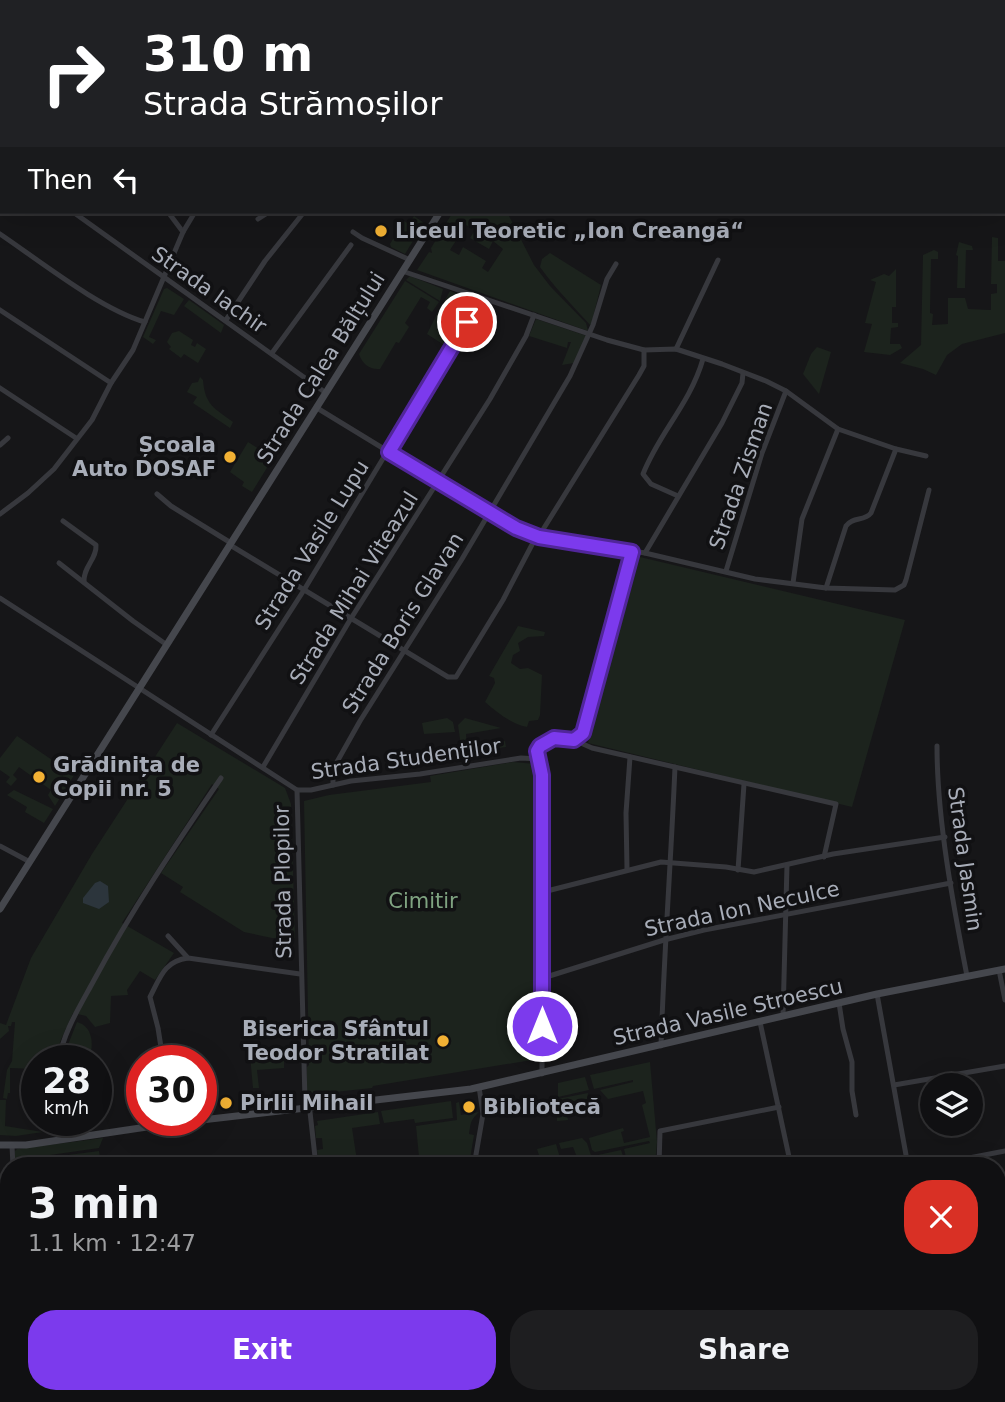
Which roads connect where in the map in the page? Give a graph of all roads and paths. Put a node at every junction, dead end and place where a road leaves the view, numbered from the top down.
1 (76, 214) edge
2 (170, 214) edge
3 (194, 214) edge
4 (266, 214) edge
5 (302, 214) edge
6 (439, 214) edge
7 (258, 219) dead end
8 (183, 232) junction
9 (353, 232) dead end
10 (0, 234) edge
11 (351, 245) dead end
12 (410, 260) junction
13 (718, 260) dead end
14 (616, 264) dead end
15 (402, 271) junction
16 (164, 279) junction
17 (482, 300) junction
18 (0, 310) edge
19 (534, 315) junction
20 (226, 320) junction
21 (145, 322) junction
22 (590, 334) junction
23 (676, 349) junction
24 (644, 350) junction
25 (272, 354) junction
26 (703, 359) junction
27 (743, 373) junction
28 (111, 383) junction
29 (0, 388) edge
30 (786, 391) junction
31 (326, 393) junction
32 (317, 408) junction
33 (838, 429) junction
34 (8, 438) dead end
35 (76, 438) junction
36 (0, 445) edge
37 (896, 449) junction
38 (389, 452) junction
39 (926, 456) dead end
40 (438, 482) junction
41 (929, 490) dead end
42 (157, 494) dead end
43 (678, 496) junction
44 (489, 513) junction
45 (0, 514) edge
46 (63, 521) dead end
47 (539, 537) junction
48 (230, 544) junction
49 (632, 552) junction
50 (645, 553) junction
51 (59, 563) dead end
52 (726, 571) junction
53 (84, 582) junction
54 (793, 583) junction
55 (826, 588) junction
56 (303, 590) junction
57 (0, 598) edge
58 (350, 620) junction
59 (167, 645) junction
60 (404, 650) junction
61 (139, 689) junction
62 (211, 735) junction
63 (574, 740) junction
64 (937, 746) dead end
65 (630, 757) junction
66 (539, 759) junction
67 (675, 767) junction
68 (263, 768) junction
69 (221, 778) dead end
70 (744, 784) junction
71 (333, 785) junction
72 (297, 790) junction
73 (945, 837) junction
74 (0, 846) edge
75 (824, 857) junction
76 (30, 862) junction
77 (671, 862) junction
78 (787, 866) junction
79 (627, 869) junction
80 (738, 870) junction
81 (951, 883) junction
82 (543, 892) junction
83 (0, 909) edge
84 (786, 915) junction
85 (168, 936) dead end
86 (664, 940) junction
87 (188, 958) junction
88 (1002, 970) edge
89 (300, 974) junction
90 (967, 976) junction
91 (543, 978) junction
92 (877, 994) junction
93 (1005, 1000) edge
94 (839, 1003) junction
95 (783, 1016) junction
96 (760, 1022) junction
97 (65, 1045) edge
98 (161, 1045) edge
99 (661, 1046) junction
100 (1005, 1066) edge
101 (542, 1074) junction
102 (894, 1085) junction
103 (479, 1087) junction
104 (308, 1107) junction
105 (779, 1107) junction
106 (856, 1115) dead end
107 (217, 1117) edge
108 (126, 1129) edge
109 (60, 1136) edge
110 (60, 1139) junction
111 (0, 1145) edge
112 (12, 1146) junction
113 (1005, 1151) edge
114 (13, 1157) edge
115 (315, 1157) edge
116 (476, 1157) edge
117 (659, 1157) edge
118 (788, 1157) edge
119 (906, 1157) edge
120 (975, 1157) edge

1 - 16 street, Strada Iachir
2 - 8 street
3 - 8 street
4 - 7 street
5 - 20 street
6 - 12 main road, Strada Calea Bălțului
8 - 16 street
9 - 12 street
10 - 21 street
11 - 25 street
12 - 15 main road, Strada Calea Bălțului
13 - 23 street
14 - 22 street, Strada Boris Glavan
15 - 17 street
15 - 31 main road, Strada Calea Bălțului
16 - 20 street, Strada Iachir
16 - 21 street
17 - 19 street
17 - 38 street, Strada Vasile Lupu
18 - 28 street
19 - 22 street
19 - 40 street, Strada Mihai Viteazul
20 - 25 street, Strada Iachir
21 - 28 street
22 - 24 street
22 - 44 street, Strada Boris Glavan
23 - 24 street
23 - 26 street
24 - 47 street
25 - 31 street, Strada Iachir
26 - 27 street
26 - 43 street
27 - 30 street
27 - 43 street
28 - 35 street
29 - 35 street
30 - 33 street
30 - 52 street, Strada Zisman
31 - 32 main road, Strada Calea Bălțului
32 - 38 street
32 - 48 main road, Strada Calea Bălțului
33 - 37 street
33 - 54 street
34 - 36 street
35 - 45 street
37 - 39 street
37 - 55 street
38 - 40 street
38 - 56 street, Strada Vasile Lupu
40 - 44 street
40 - 58 street, Strada Mihai Viteazul
41 - 55 street
42 - 48 street
43 - 50 street
44 - 47 street
44 - 60 street, Strada Boris Glavan
46 - 53 street
47 - 49 street
47 - 60 street
48 - 56 street
48 - 59 main road, Strada Calea Bălțului
49 - 50 street
49 - 63 street
50 - 52 street
51 - 53 street
52 - 54 street
53 - 59 street
54 - 55 street
56 - 58 street
56 - 62 street, Strada Vasile Lupu
57 - 61 street, Strada Studenților
58 - 60 street
58 - 68 street, Strada Mihai Viteazul
59 - 61 main road, Strada Calea Bălțului
60 - 71 street, Strada Boris Glavan
61 - 62 street, Strada Studenților
61 - 76 main road, Strada Calea Bălțului
62 - 68 street, Strada Studenților
63 - 65 street
63 - 66 street
64 - 73 street, Strada Jasmin
65 - 67 street
65 - 79 street
66 - 71 street, Strada Studenților
66 - 82 street
67 - 70 street
67 - 77 street
68 - 72 street, Strada Studenților
69 - 97 street
70 - 75 street
70 - 80 street
71 - 72 street, Strada Studenților
72 - 89 street, Strada Plopilor
73 - 75 street
73 - 81 street, Strada Jasmin
74 - 76 street
75 - 78 street
76 - 83 main road, Strada Calea Bălțului
77 - 79 street
77 - 80 street
77 - 86 street
78 - 80 street
78 - 84 street
79 - 82 street
81 - 84 street, Strada Ion Neculce
81 - 90 street, Strada Jasmin
82 - 91 street
84 - 86 street, Strada Ion Neculce
84 - 95 street
85 - 87 street
86 - 91 street, Strada Ion Neculce
86 - 99 street
87 - 89 street, Strada Plopilor
87 - 98 street
88 - 90 main road, Strada Vasile Stroescu
88 - 93 street
89 - 104 street, Strada Plopilor
90 - 92 main road, Strada Vasile Stroescu
91 - 101 street
92 - 94 main road, Strada Vasile Stroescu
92 - 102 street
94 - 95 main road, Strada Vasile Stroescu
94 - 106 street
95 - 96 main road, Strada Vasile Stroescu
96 - 99 main road, Strada Vasile Stroescu
96 - 105 street
99 - 101 main road, Strada Vasile Stroescu
100 - 102 street
101 - 103 main road, Strada Vasile Stroescu
102 - 119 street
103 - 104 main road, Strada Vasile Stroescu
103 - 116 street
104 - 107 main road, Strada Vasile Stroescu
104 - 115 street, Strada Plopilor
105 - 117 street
105 - 118 street
108 - 110 main road, Strada Vasile Stroescu
109 - 110 street
110 - 112 main road, Strada Vasile Stroescu
111 - 112 main road, Strada Vasile Stroescu
112 - 114 street
113 - 120 street

